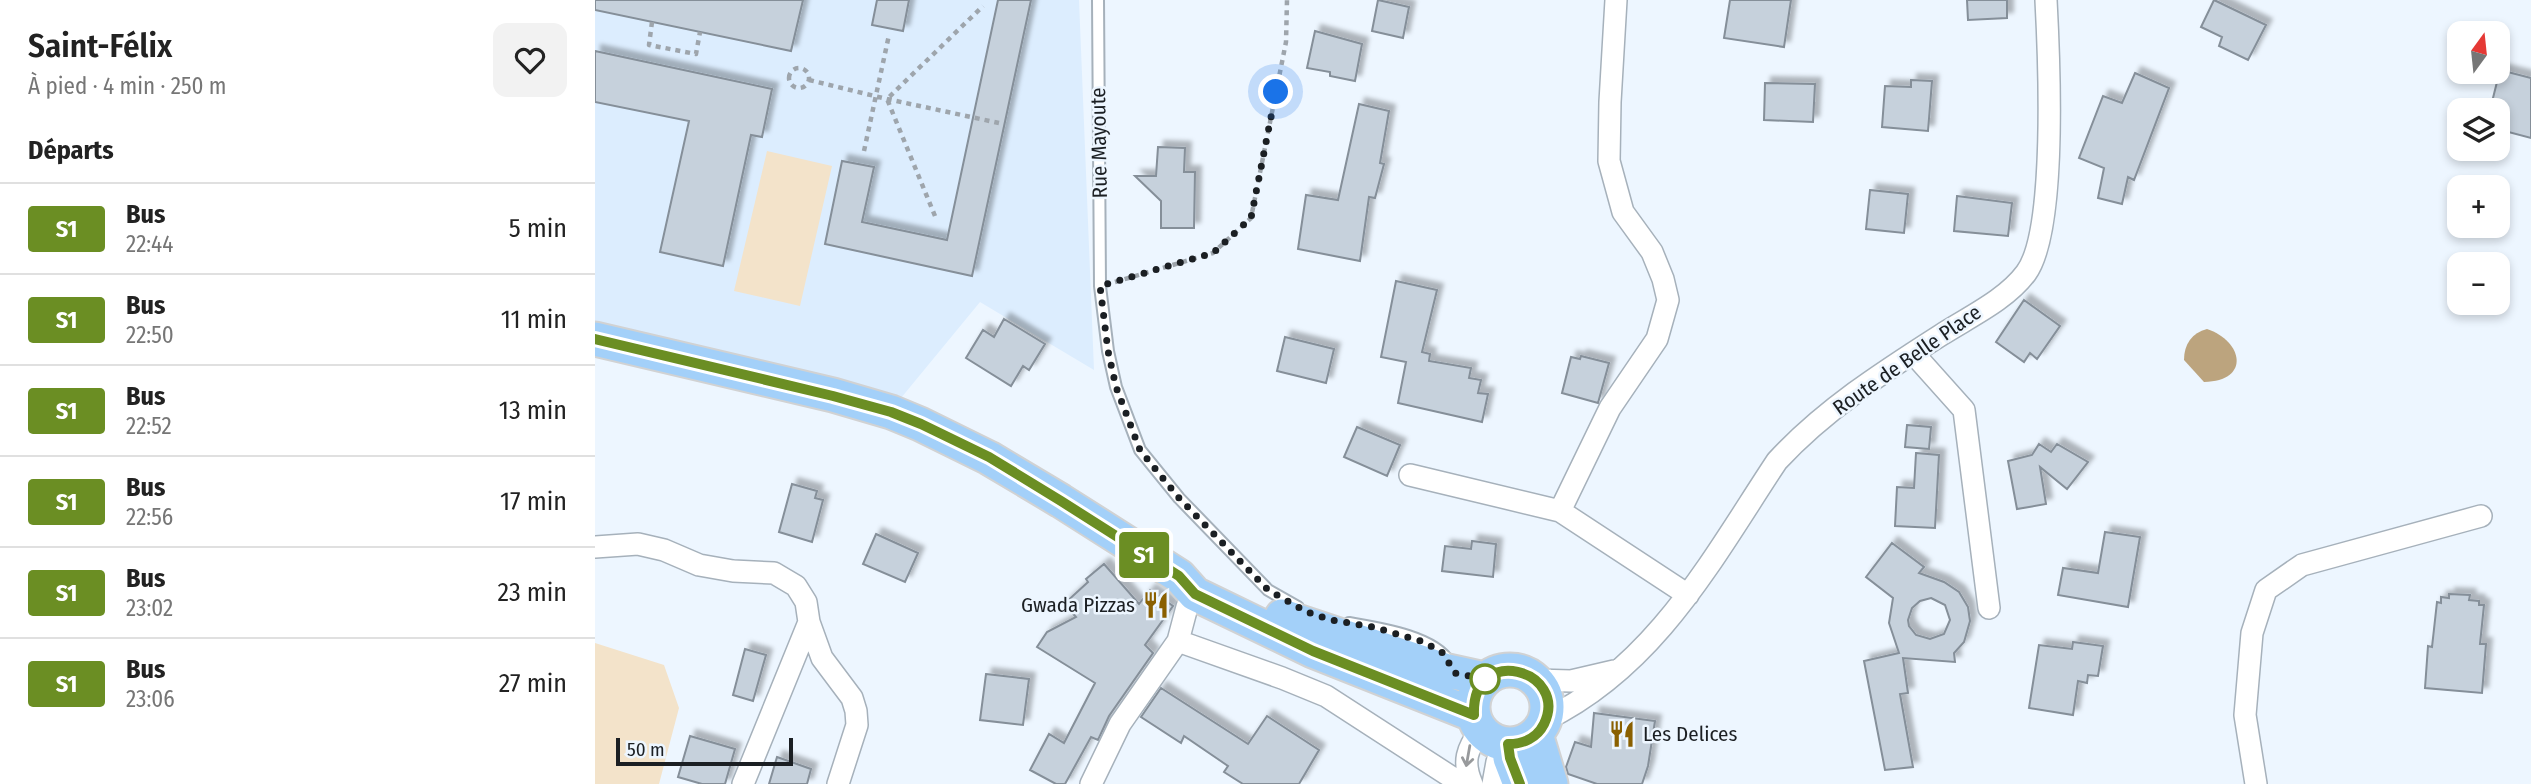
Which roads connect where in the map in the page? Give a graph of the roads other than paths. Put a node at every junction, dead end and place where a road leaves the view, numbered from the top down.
1 (1098, 0) edge
2 (1616, 0) edge
3 (2046, 0) edge
4 (595, 340) edge
5 (1913, 353) junction
6 (1411, 475) dead end
7 (1560, 512) junction
8 (2481, 516) dead end
9 (595, 547) edge
10 (1187, 585) junction
11 (1688, 595) junction
12 (1989, 608) dead end
13 (809, 622) junction
14 (1178, 642) junction
15 (1354, 667) junction
16 (1622, 668) junction
17 (1470, 676) junction
18 (1536, 680) junction
19 (1326, 696) junction
20 (1508, 731) junction
21 (743, 784) edge
22 (838, 784) edge
23 (1091, 784) edge
24 (1462, 784) edge
25 (1472, 784) edge
26 (1493, 784) edge
27 (1520, 784) edge
28 (1551, 784) edge
29 (2256, 784) edge

1 - 17 lane, Rue Mayoute
2 - 7 street
3 - 5 street, Route de Belle Place
4 - 10 main road
5 - 11 street, Route de Belle Place
5 - 12 street
6 - 7 street
7 - 11 street
8 - 29 street
9 - 13 street
10 - 14 street
10 - 15 main road
10 - 17 main road
11 - 16 street, Route de Belle Place
13 - 21 street
13 - 22 street
14 - 19 street
14 - 23 street
15 - 19 street
15 - 20 main road
16 - 18 street, Route de Belle Place
16 - 20 street, Route de Belle Place
17 - 18 main road
17 - 20 main road
18 - 20 main road
19 - 24 street
20 -> 25 street
20 - 26 street
20 - 27 main road
20 - 28 main road

